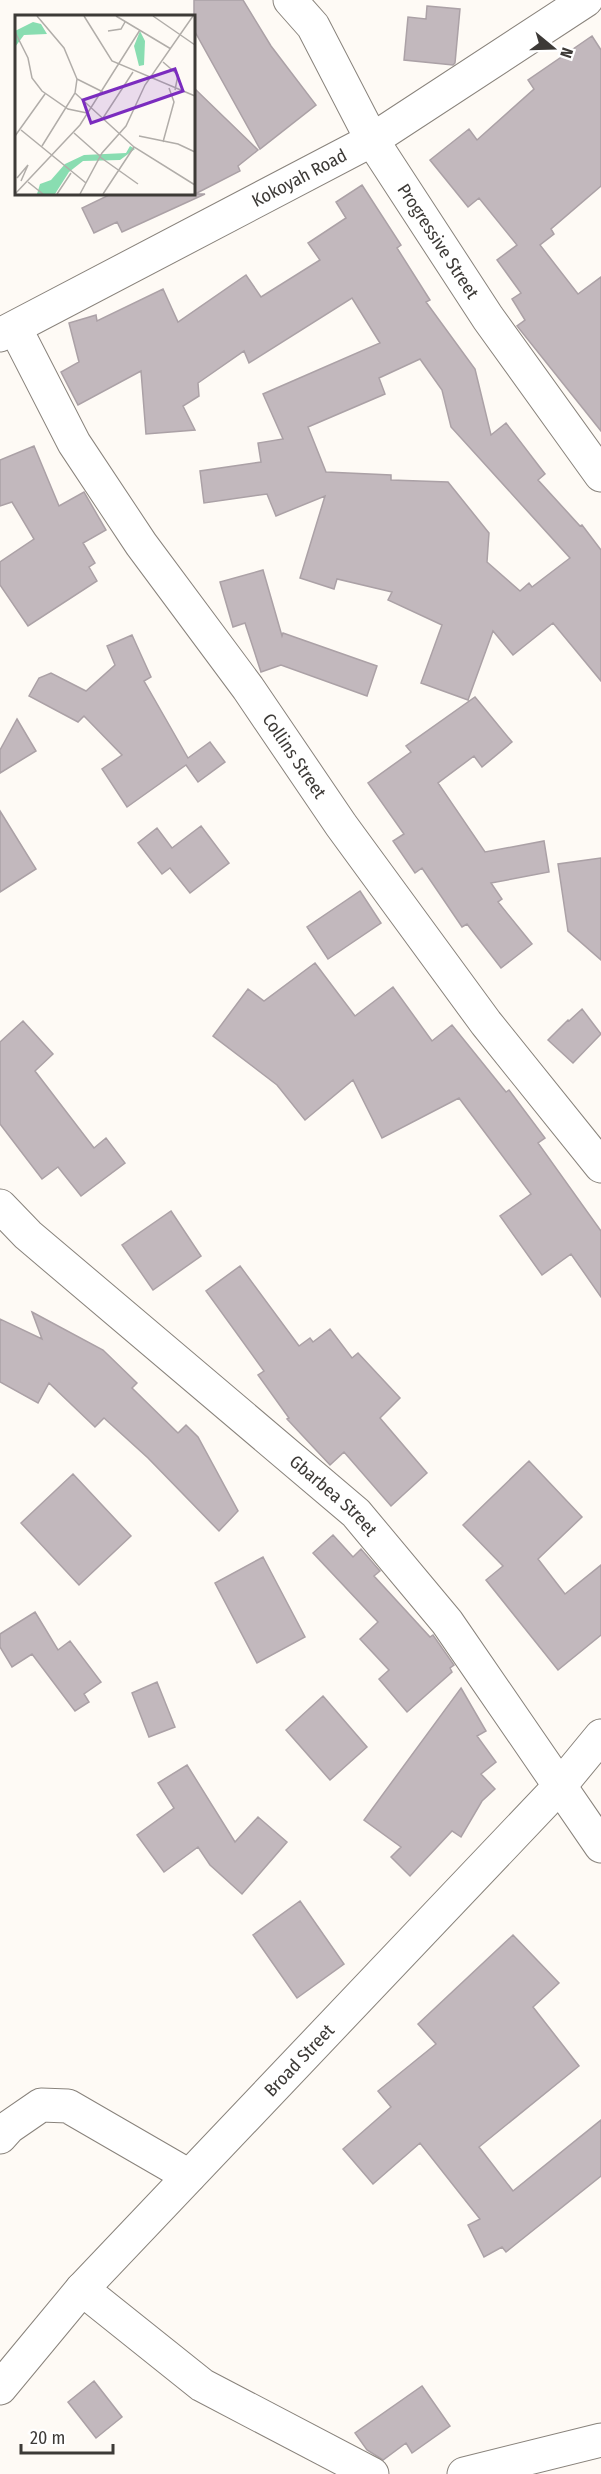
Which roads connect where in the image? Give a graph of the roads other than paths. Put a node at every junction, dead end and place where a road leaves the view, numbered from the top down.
1 (290, 0) edge
2 (586, 0) edge
3 (372, 141) junction
4 (8, 331) edge
5 (601, 475) edge
6 (601, 1166) edge
7 (0, 1206) edge
8 (601, 1736) edge
9 (558, 1787) junction
10 (601, 1846) edge
11 (0, 2137) edge
12 (189, 2176) junction
13 (82, 2289) junction
14 (0, 2388) edge
15 (601, 2440) edge
16 (372, 2474) edge
17 (464, 2474) edge

1 - 3 street, Progressive Street
2 - 3 street, Kokoyah Road
3 - 4 street, Kokoyah Road
3 - 5 street, Progressive Street
4 - 6 street, Collins Street
7 - 9 street, Gbarbea Street
8 - 9 street, Broad Street
9 - 10 street, Gbarbea Street
9 - 12 street, Broad Street
11 - 12 street
12 - 13 street, Broad Street
13 - 14 street, Broad Street
13 - 16 street
15 - 17 street

